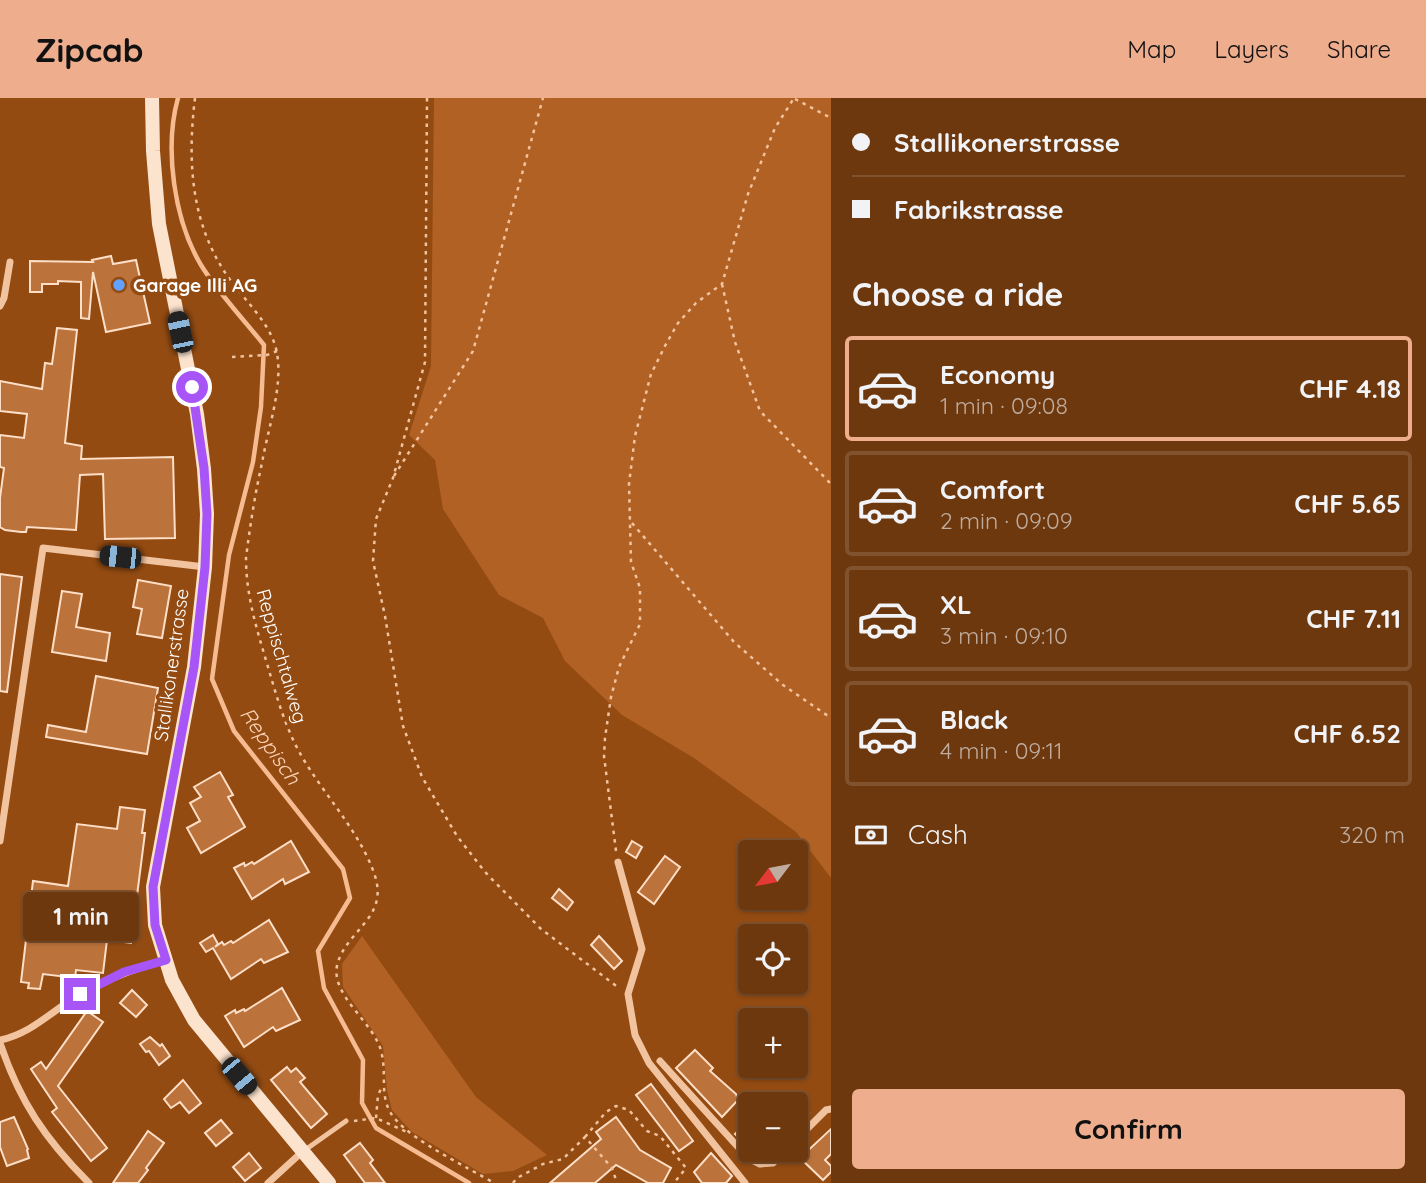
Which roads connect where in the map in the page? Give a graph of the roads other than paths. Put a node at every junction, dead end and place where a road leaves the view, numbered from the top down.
1 (152, 98) edge
2 (10, 262) dead end
3 (0, 306) edge
4 (205, 567) junction
5 (0, 842) edge
6 (618, 862) road end
7 (166, 960) junction
8 (0, 1042) edge
9 (660, 1061) dead end
10 (831, 1109) edge
11 (346, 1121) dead end
12 (808, 1128) edge
13 (738, 1147) edge
14 (302, 1152) junction
15 (756, 1162) edge
16 (774, 1162) edge
17 (89, 1183) edge
18 (268, 1183) edge
19 (329, 1183) edge
20 (745, 1183) edge

1 - 4 street, Stallikonerstrasse
2 - 3 street
4 - 5 street
4 - 7 street, Stallikonerstrasse
6 - 20 street
7 - 8 street
7 - 14 street, Stallikonerstrasse
8 - 17 street
9 - 13 street
10 - 12 street
11 - 14 lane
14 - 18 street
14 - 19 street, Stallikonerstrasse
15 - 16 street

